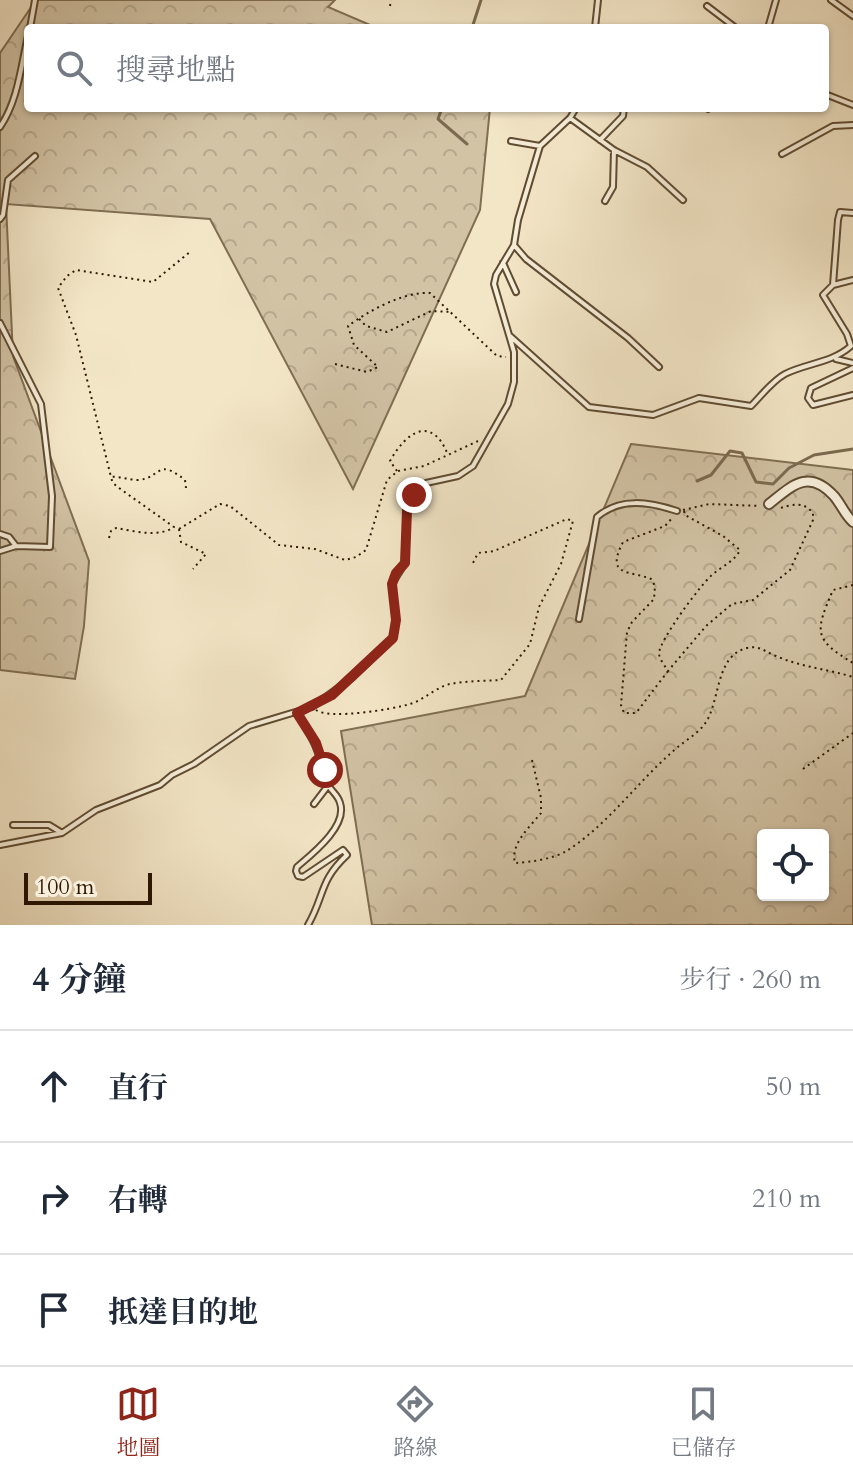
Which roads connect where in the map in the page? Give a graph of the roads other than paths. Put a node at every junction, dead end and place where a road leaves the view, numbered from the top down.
1 (35, 0) edge
2 (598, 0) edge
3 (776, 0) edge
4 (831, 0) edge
5 (707, 6) dead end
6 (853, 16) edge
7 (31, 24) edge
8 (595, 24) edge
9 (731, 24) edge
10 (769, 24) edge
11 (24, 52) edge
12 (829, 96) edge
13 (853, 105) edge
14 (574, 112) edge
15 (624, 112) edge
16 (570, 118) junction
17 (853, 125) edge
18 (0, 127) edge
19 (600, 140) junction
20 (511, 141) dead end
21 (540, 146) junction
22 (614, 150) junction
23 (782, 154) dead end
24 (35, 156) dead end
25 (683, 200) dead end
26 (605, 201) dead end
27 (853, 213) edge
28 (0, 219) edge
29 (514, 245) junction
30 (503, 263) junction
31 (853, 280) edge
32 (833, 285) junction
33 (516, 292) dead end
34 (0, 323) edge
35 (508, 335) junction
36 (834, 358) junction
37 (853, 365) edge
38 (659, 367) dead end
39 (853, 395) edge
40 (769, 504) road end
41 (677, 511) road end
42 (853, 522) edge
43 (0, 534) edge
44 (16, 546) junction
45 (0, 551) edge
46 (579, 619) dead end
47 (297, 713) junction
48 (327, 787) junction
49 (314, 804) dead end
50 (13, 825) dead end
51 (62, 833) junction
52 (0, 845) edge
53 (308, 925) edge

1 - 7 lane
2 - 8 lane
3 - 10 lane
4 - 6 lane
5 - 9 lane
11 - 18 lane
12 - 13 lane
14 - 16 lane
15 - 19 lane
16 - 19 lane
16 - 21 lane
17 - 23 lane
19 - 22 lane
20 - 21 lane
21 - 29 lane
22 - 25 lane
22 - 26 lane
24 - 28 lane
27 - 32 lane
29 - 30 lane
29 - 38 lane
30 - 33 lane
30 - 35 lane
31 - 32 lane
32 - 36 lane
34 - 44 lane
35 - 36 lane
35 - 47 lane
36 - 37 lane
37 - 39 lane
40 - 42 street
41 - 46 lane
43 - 44 lane
44 - 45 lane
47 - 48 lane
47 - 51 lane
48 - 49 lane
48 - 53 lane
50 - 51 lane
51 - 52 lane

